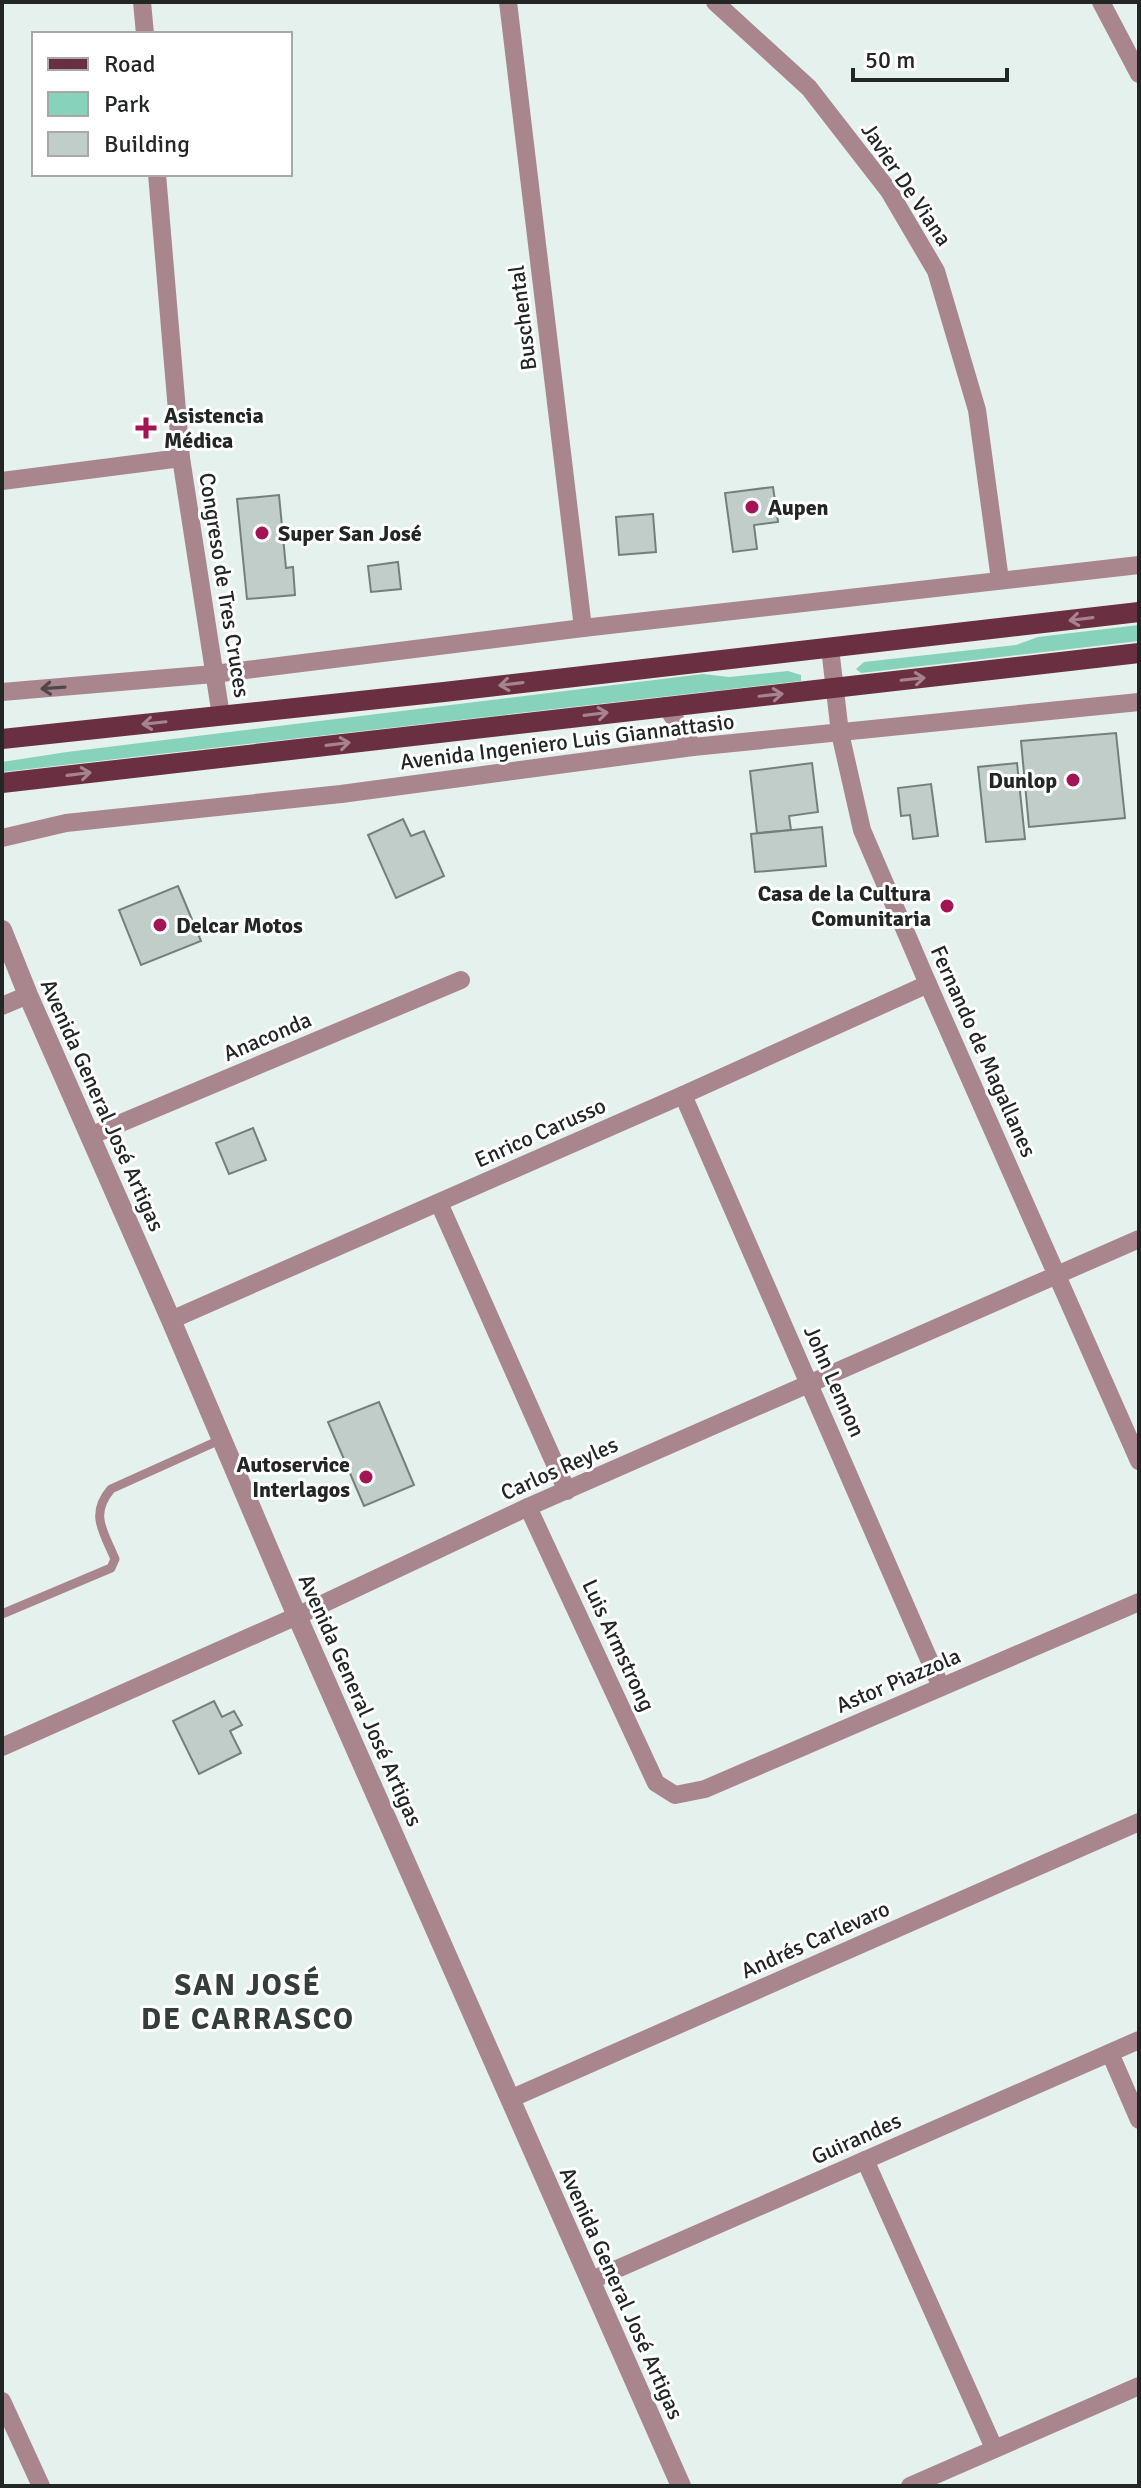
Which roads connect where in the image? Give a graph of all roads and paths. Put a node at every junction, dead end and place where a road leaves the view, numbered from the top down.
1 (142, 2) edge
2 (508, 2) edge
3 (715, 2) edge
4 (1101, 2) edge
5 (145, 32) edge
6 (1139, 74) edge
7 (157, 176) edge
8 (181, 458) junction
9 (2, 481) edge
10 (1139, 565) edge
11 (1000, 580) junction
12 (1139, 612) edge
13 (583, 628) junction
14 (830, 648) junction
15 (1139, 653) edge
16 (214, 674) junction
17 (835, 688) junction
18 (2, 692) edge
19 (1139, 702) edge
20 (666, 706) junction
21 (221, 716) junction
22 (840, 733) junction
23 (2, 739) edge
24 (693, 747) junction
25 (2, 783) edge
26 (2, 838) edge
27 (2, 930) edge
28 (461, 980) dead end
29 (928, 984) junction
30 (28, 995) junction
31 (2, 1006) edge
32 (683, 1095) junction
33 (90, 1136) junction
34 (439, 1203) junction
35 (1139, 1239) edge
36 (1057, 1274) junction
37 (171, 1320) junction
38 (810, 1384) junction
39 (222, 1439) junction
40 (1139, 1461) edge
41 (567, 1491) junction
42 (528, 1507) junction
43 (1139, 1602) edge
44 (2, 1614) edge
45 (297, 1616) junction
46 (941, 1687) junction
47 (2, 1747) edge
48 (675, 1795) joint
49 (1139, 1822) edge
50 (1139, 2040) edge
51 (1110, 2053) junction
52 (510, 2099) junction
53 (1139, 2120) edge
54 (865, 2160) junction
55 (592, 2280) junction
56 (1139, 2386) edge
57 (2, 2401) edge
58 (994, 2448) junction
59 (41, 2486) edge
60 (681, 2486) edge
61 (910, 2486) edge

1 - 5 street
2 - 13 street, Buschental
3 - 11 street, Javier De Viana
4 - 6 street
7 - 8 street, Congreso de Tres Cruces
8 - 9 street
8 - 16 street, Congreso de Tres Cruces
10 - 11 street
11 - 13 street
12 -> 14 main road
13 - 16 street
14 - 17 street, Fernando de Magallanes
14 -> 21 main road
17 -> 15 main road, Avenida Ingeniero Luis Giannattasio
16 -> 18 street
16 - 21 street, Congreso de Tres Cruces
20 -> 17 main road, Avenida Ingeniero Luis Giannattasio
17 - 22 street, Fernando de Magallanes
19 - 22 street, Avenida Ingeniero Luis Giannattasio
20 - 24 street
25 -> 20 main road, Avenida Ingeniero Luis Giannattasio
21 -> 23 main road
22 - 24 street, Avenida Ingeniero Luis Giannattasio
22 - 29 street, Fernando de Magallanes
24 - 26 street, Avenida Ingeniero Luis Giannattasio
27 - 30 street, Avenida General José Artigas
28 - 33 street, Anaconda
29 - 32 street, Enrico Carusso
29 - 36 street, Fernando de Magallanes
30 - 31 street
30 - 33 street, Avenida General José Artigas
32 - 34 street, Enrico Carusso
32 - 38 street, John Lennon
33 - 37 street, Avenida General José Artigas
34 - 37 street, Enrico Carusso
34 - 41 street
35 - 36 street, Carlos Reyles
36 - 38 street, Carlos Reyles
36 - 40 street, Fernando de Magallanes
37 - 39 street, Avenida General José Artigas
38 - 41 street, Carlos Reyles
38 - 46 street, John Lennon
39 - 44 lane
39 - 45 street, Avenida General José Artigas
41 - 42 street, Carlos Reyles
42 - 45 street, Carlos Reyles
42 - 48 street, Luis Armstrong
43 - 46 street, Astor Piazzola
45 - 47 street, Carlos Reyles
45 - 52 street, Avenida General José Artigas
46 - 48 street, Astor Piazzola
49 - 52 street, Andrés Carlevaro
50 - 51 street, Guirandes
51 - 53 street
51 - 54 street, Guirandes
52 - 55 street, Avenida General José Artigas
54 - 55 street, Guirandes
54 - 58 street
55 - 60 street, Avenida General José Artigas
56 - 58 street
57 - 59 street
58 - 61 street

